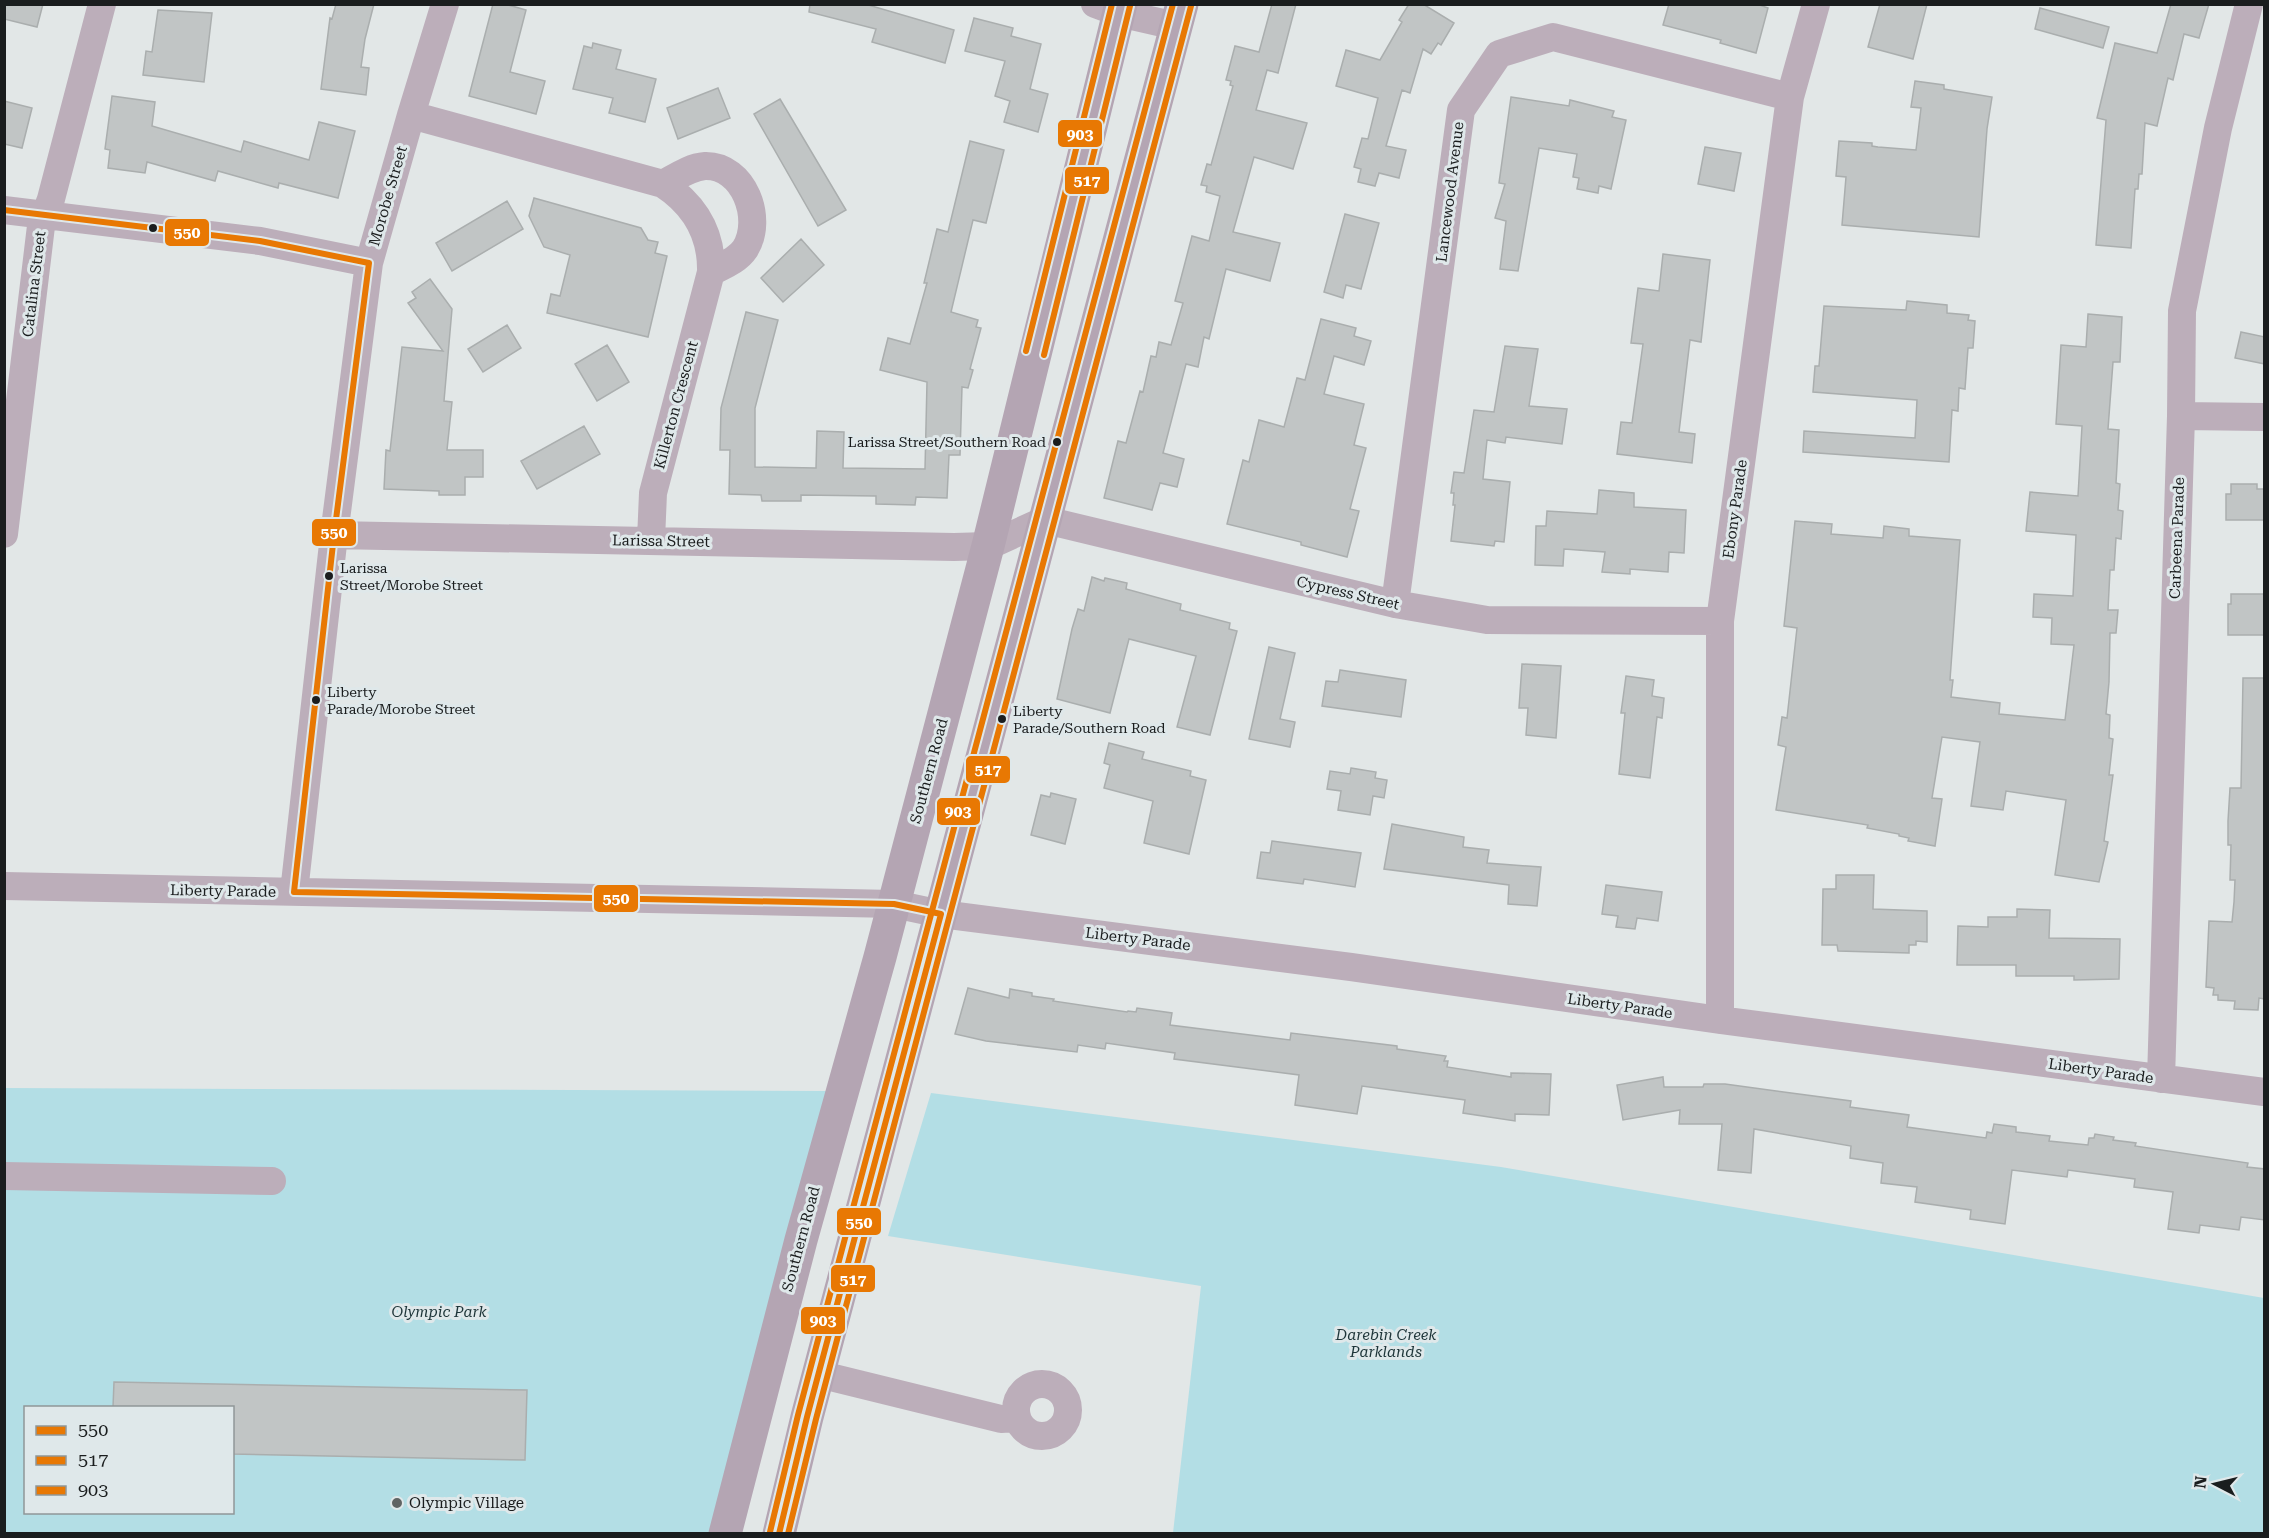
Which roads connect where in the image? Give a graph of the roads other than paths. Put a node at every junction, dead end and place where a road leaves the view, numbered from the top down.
1 (102, 4) edge
2 (445, 4) edge
3 (1816, 4) edge
4 (2249, 4) edge
5 (1112, 7) edge
6 (1179, 15) edge
7 (1790, 97) junction
8 (411, 115) junction
9 (663, 184) junction
10 (4, 210) edge
11 (45, 215) junction
12 (369, 263) junction
13 (711, 272) junction
14 (2181, 416) junction
15 (2265, 417) edge
16 (1045, 520) junction
17 (4, 534) edge
18 (334, 535) junction
19 (651, 540) junction
20 (988, 546) junction
21 (1395, 604) junction
22 (1720, 621) junction
23 (4, 886) edge
24 (294, 892) junction
25 (894, 903) junction
26 (941, 914) junction
27 (1720, 1020) junction
28 (2161, 1079) junction
29 (2265, 1092) edge
30 (4, 1176) edge
31 (272, 1181) dead end
32 (818, 1374) junction
33 (1017, 1418) dead end
34 (725, 1533) edge
35 (779, 1533) edge

1 - 11 street, Catalina Street
2 - 8 street, Morobe Street
3 - 7 street, Ebony Parade
4 - 14 street, Carbeena Parade
5 - 6 street
5 - 20 main road, Southern Road
6 - 16 main road
7 - 21 street, Lancewood Avenue
7 - 22 street, Ebony Parade
8 - 9 street, Killerton Crescent
8 - 12 street, Morobe Street
9 - 13 street, Killerton Crescent
9 - 13 street
10 - 11 street
11 - 12 street
11 - 17 street, Catalina Street
12 - 18 street, Morobe Street
13 - 19 street, Killerton Crescent
14 - 15 street
14 - 28 street, Carbeena Parade
16 - 20 street
16 - 21 street, Cypress Street
16 - 26 main road
18 - 19 street, Larissa Street
18 - 24 street, Morobe Street
19 - 20 street, Larissa Street
20 - 25 main road, Southern Road
21 - 22 street, Cypress Street
22 - 27 street, Ebony Parade
23 - 24 street, Liberty Parade
24 - 25 street, Liberty Parade
25 - 26 street, Liberty Parade
25 - 34 main road, Southern Road
26 - 27 street, Liberty Parade
26 - 32 main road
27 - 28 street, Liberty Parade
28 - 29 street, Liberty Parade
30 - 31 street
32 - 33 street
32 - 35 main road

